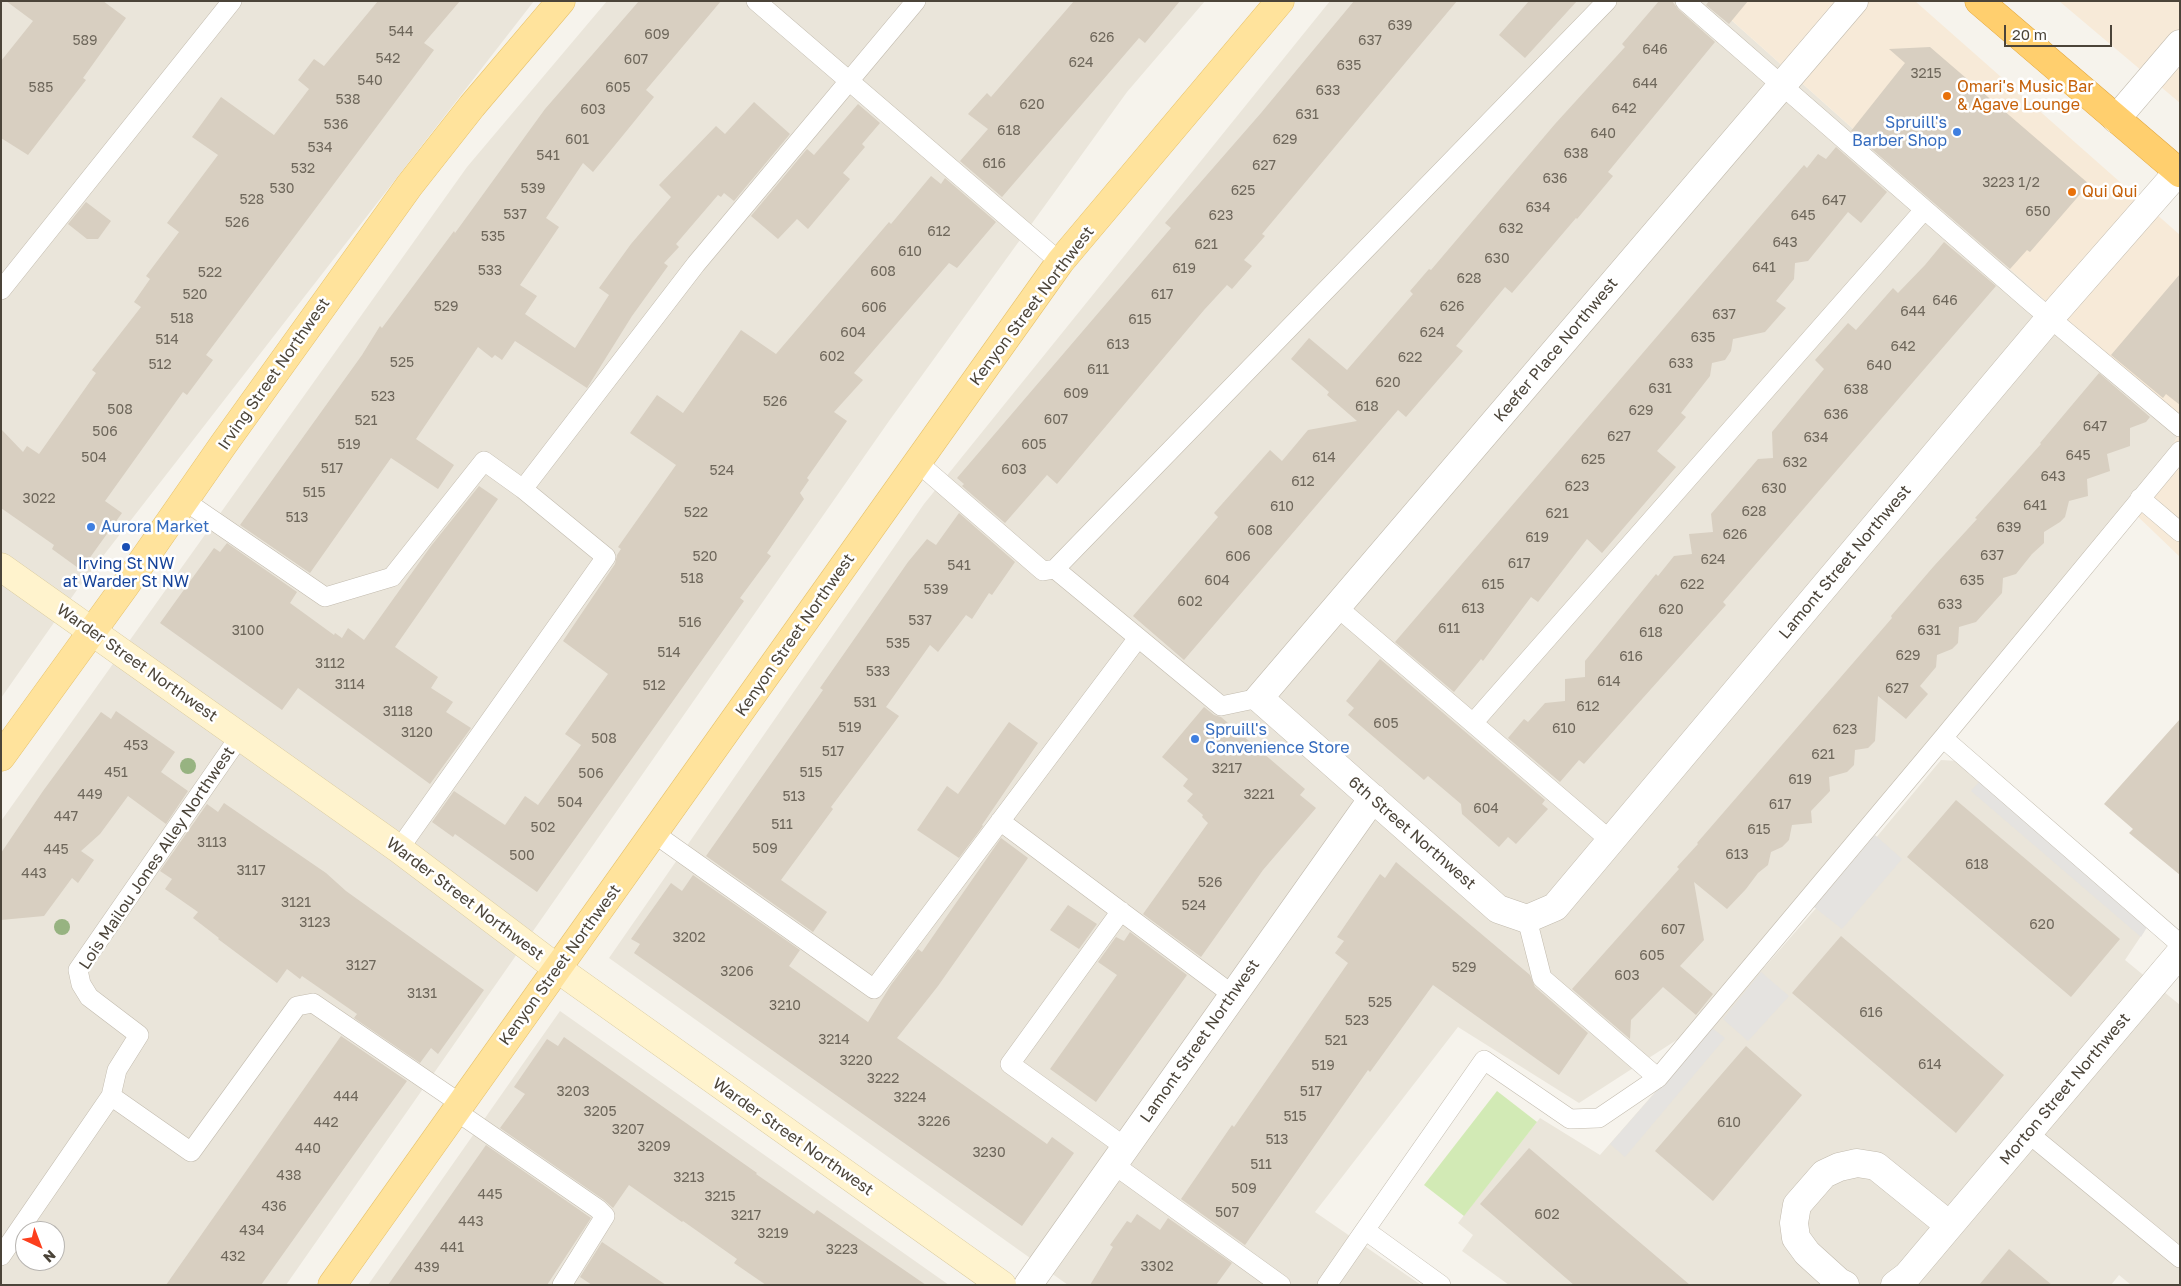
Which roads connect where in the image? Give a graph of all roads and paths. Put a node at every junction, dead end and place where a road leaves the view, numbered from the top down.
1 (232, 1) edge
2 (561, 1) edge
3 (756, 1) edge
4 (916, 1) edge
5 (1280, 1) edge
6 (1607, 1) edge
7 (1685, 1) edge
8 (1854, 1) edge
9 (1979, 1) edge
10 (2180, 44) edge
11 (848, 82) junction
12 (1781, 86) junction
13 (2116, 119) junction
14 (2179, 173) edge
15 (1924, 210) junction
16 (1060, 262) junction
17 (1, 290) edge
18 (2050, 318) junction
19 (2180, 427) edge
20 (2180, 450) edge
21 (918, 462) junction
22 (523, 489) junction
23 (2140, 498) junction
24 (185, 501) junction
25 (2180, 532) edge
26 (1, 568) edge
27 (1055, 569) junction
28 (1337, 607) junction
29 (92, 630) junction
30 (1138, 638) junction
31 (1259, 698) junction
32 (1473, 723) junction
33 (240, 736) junction
34 (1943, 738) junction
35 (1, 757) edge
36 (1373, 798) junction
37 (1000, 821) junction
38 (655, 834) junction
39 (1611, 841) junction
40 (399, 849) junction
41 (1121, 911) junction
42 (1527, 920) junction
43 (2180, 944) edge
44 (2180, 953) edge
45 (558, 969) junction
46 (1233, 995) junction
47 (1658, 1078) junction
48 (111, 1096) junction
49 (458, 1107) junction
50 (2028, 1133) junction
51 (1119, 1155) junction
52 (1949, 1225) junction
53 (1365, 1230) junction
54 (1, 1256) edge
55 (2180, 1258) edge
56 (332, 1285) edge
57 (562, 1285) edge
58 (1002, 1285) edge
59 (1028, 1285) edge
60 (1281, 1285) edge
61 (1327, 1285) edge
62 (1441, 1285) edge
63 (1845, 1285) edge
64 (1895, 1285) edge

1 - 17 lane
2 - 24 main road, Irving Street Northwest
3 - 11 lane
4 - 11 lane
5 - 16 main road, Kenyon Street Northwest
6 - 27 lane
7 - 12 lane
8 - 12 street, Keefer Place Northwest
9 - 13 highway
10 - 13 street
11 - 16 lane
11 - 22 lane
12 - 15 lane
12 - 28 street, Keefer Place Northwest
13 - 14 highway
14 - 18 street, Lamont Street Northwest
15 - 18 lane
15 - 32 lane
16 - 21 main road, Kenyon Street Northwest
18 - 19 lane
18 - 39 street, Lamont Street Northwest
20 - 23 lane
21 - 27 lane
21 - 38 main road, Kenyon Street Northwest
22 - 24 lane
22 - 40 lane
23 - 25 lane
23 - 34 lane
24 - 29 main road, Irving Street Northwest
26 - 29 street, Warder Street Northwest
27 - 30 lane
28 - 31 street, Keefer Place Northwest
28 - 32 lane
29 - 33 street, Warder Street Northwest
29 - 35 main road, Irving Street Northwest
30 - 31 lane
30 - 37 lane
31 - 36 street, 6th Street Northwest
32 - 39 lane
33 - 40 street, Warder Street Northwest
33 - 48 lane, Lois Mailou Jones Alley Northwest
34 - 43 lane
34 - 47 lane
36 - 42 street, 6th Street Northwest
36 - 46 street, Lamont Street Northwest
37 - 38 lane
37 - 41 lane
38 - 45 main road, Kenyon Street Northwest
39 - 42 street, Lamont Street Northwest
40 - 45 street, Warder Street Northwest
41 - 46 lane
41 - 51 lane
42 - 47 lane
44 - 50 street, Morton Street Northwest
45 - 49 main road, Kenyon Street Northwest
45 - 58 street, Warder Street Northwest
46 - 51 street, Lamont Street Northwest
47 - 53 lane
48 - 49 lane
48 - 54 lane, Lois Mailou Jones Alley Northwest
49 - 56 main road, Kenyon Street Northwest
49 - 57 lane
50 - 52 street, Morton Street Northwest
50 - 55 lane
51 - 59 street, Lamont Street Northwest
51 - 60 lane
52 - 63 street
52 - 64 street, Morton Street Northwest
53 - 61 lane
53 - 62 lane

